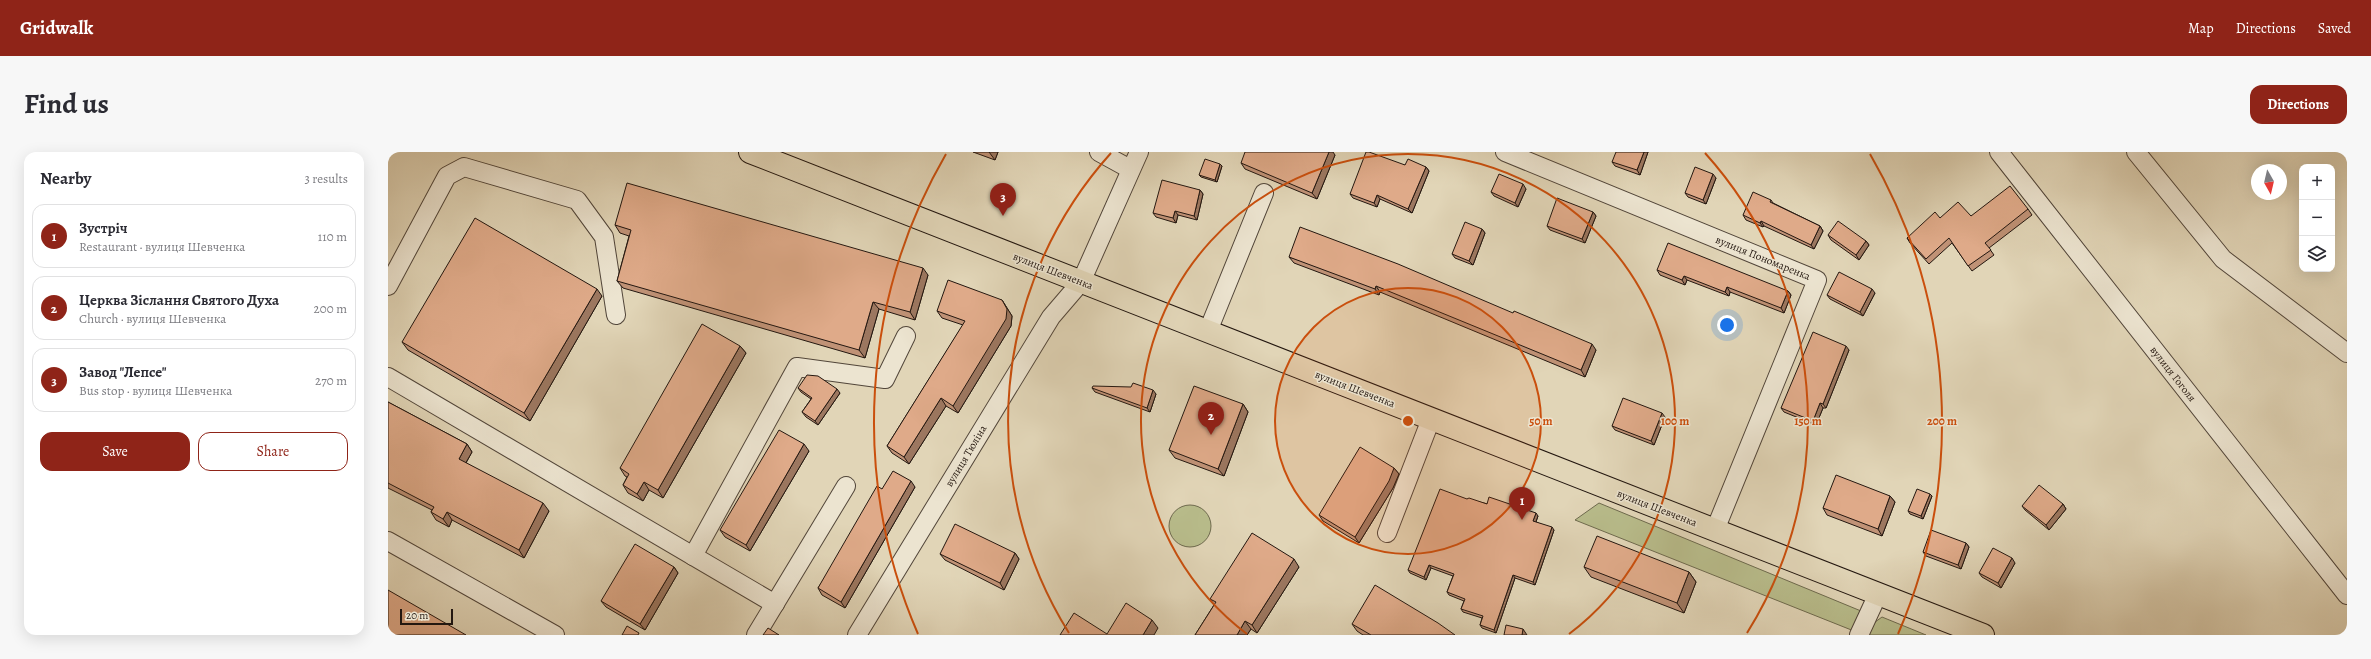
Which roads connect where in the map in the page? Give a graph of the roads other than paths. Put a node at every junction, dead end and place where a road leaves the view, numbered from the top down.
1 (750, 152) edge
2 (1099, 152) edge
3 (1139, 152) edge
4 (1505, 152) edge
5 (1999, 152) edge
6 (2136, 152) edge
7 (1130, 169) junction
8 (1264, 193) dead end
9 (1081, 282) junction
10 (388, 286) edge
11 (616, 315) dead end
12 (1208, 331) junction
13 (906, 336) dead end
14 (2347, 353) edge
15 (388, 377) edge
16 (1431, 419) junction
17 (846, 486) dead end
18 (1715, 530) junction
19 (1387, 533) dead end
20 (388, 541) edge
21 (693, 556) junction
22 (1878, 594) junction
23 (2347, 595) edge
24 (775, 604) junction
25 (555, 635) edge
26 (756, 635) edge
27 (857, 635) edge
28 (1860, 635) edge
29 (1983, 635) edge

1 - 9 main road, вулиця Шевченка
2 - 7 street
3 - 7 street, вулиця Тюліна
4 - 18 street, вулиця Пономаренка
5 - 23 street, вулиця Гоголя
6 - 14 street
7 - 9 street, вулиця Тюліна
8 - 12 street
9 - 12 main road, вулиця Шевченка
9 - 27 street, вулиця Тюліна
10 - 11 street
12 - 16 main road, вулиця Шевченка
13 - 21 street
15 - 21 street
16 - 18 main road, вулиця Шевченка
16 - 19 street
17 - 24 street
18 - 22 main road, вулиця Шевченка
20 - 25 street
21 - 24 street
22 - 28 street
22 - 29 main road, вулиця Шевченка
24 - 26 street

